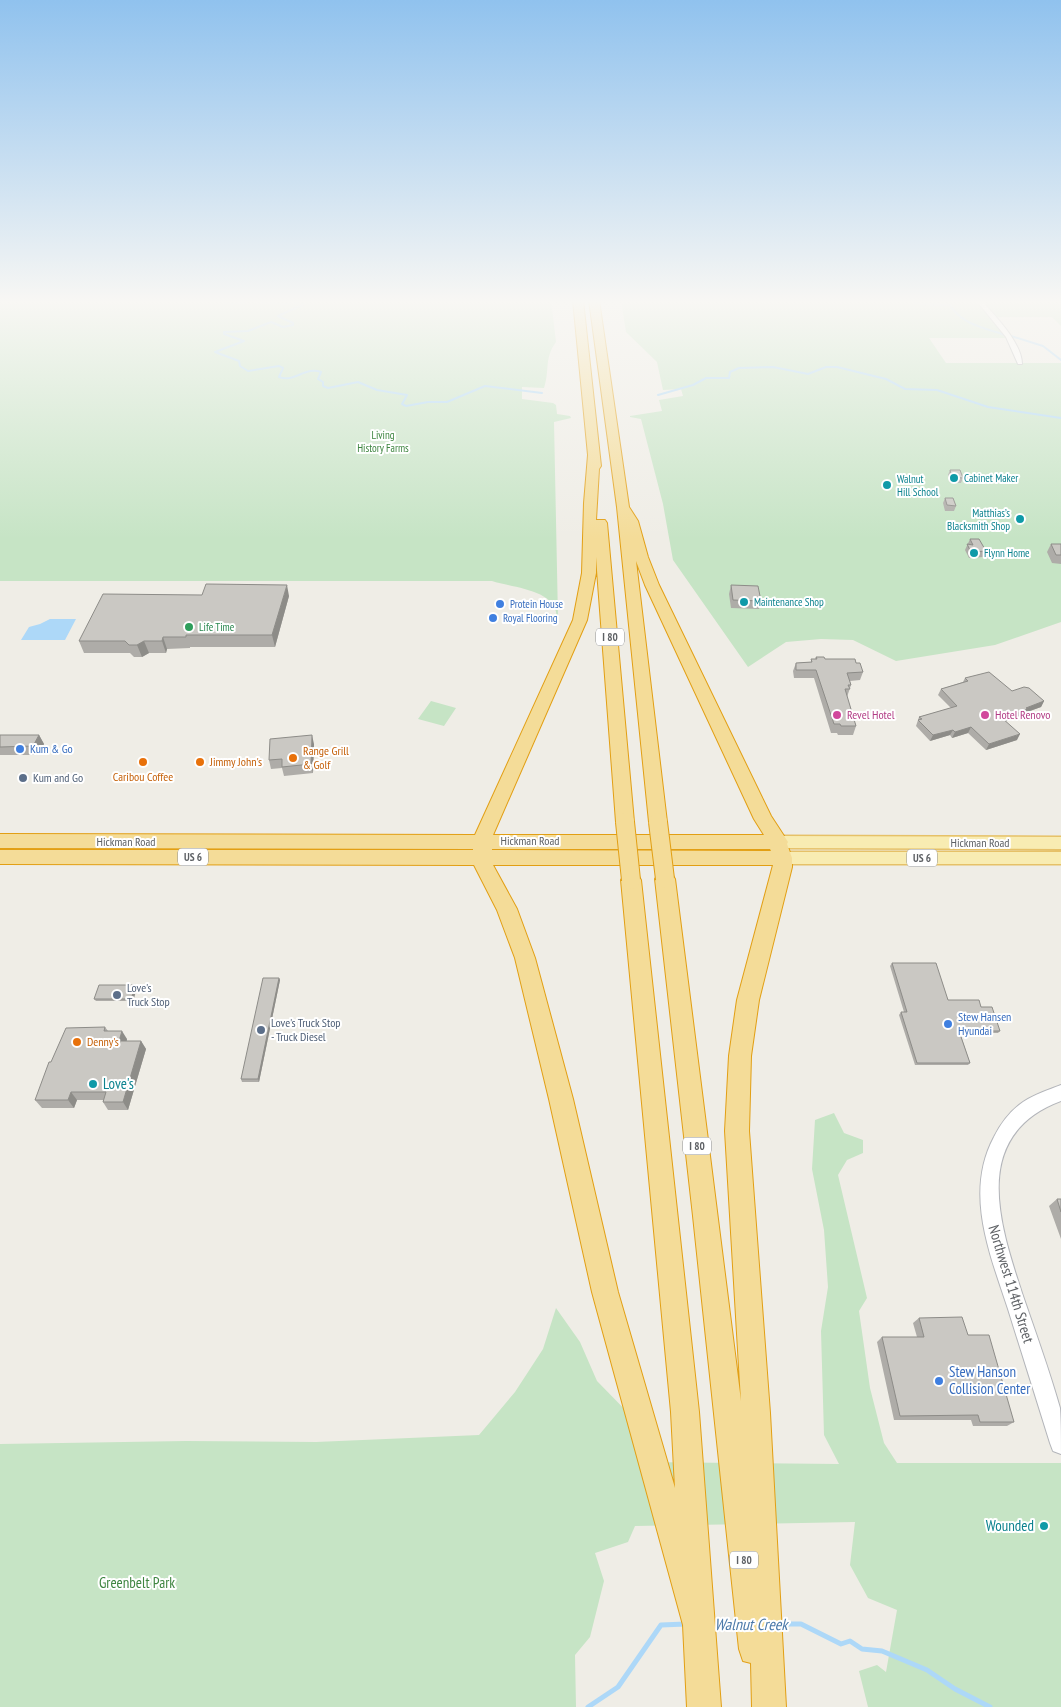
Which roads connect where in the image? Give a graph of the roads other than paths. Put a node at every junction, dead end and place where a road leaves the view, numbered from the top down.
1 (586, 380) edge
2 (605, 380) edge
3 (594, 453) junction
4 (624, 507) junction
5 (658, 822) joint
6 (0, 841) edge
7 (1061, 843) edge
8 (482, 849) junction
9 (781, 850) junction
10 (0, 857) edge
11 (1061, 858) edge
12 (631, 880) joint
13 (664, 880) joint
14 (1061, 1093) edge
15 (637, 1412) joint
16 (741, 1412) junction
17 (1061, 1443) edge
18 (699, 1626) junction
19 (704, 1707) edge
20 (762, 1707) edge
21 (768, 1707) edge

1 - 3 highway, I 80
2 - 4 highway, I 80
3 - 8 highway
3 - 12 highway, I 80, bridge
4 - 5 highway, I 80
4 - 9 highway
5 - 13 highway, I 80, bridge
6 - 8 highway, Hickman Road / US 6
7 - 9 main road, Hickman Road / US 6
8 - 9 highway, Hickman Road / US 6
8 - 10 highway, Hickman Road / US 6
8 - 15 highway
9 - 11 main road, Hickman Road / US 6
9 - 16 highway
12 - 18 highway, I 80
13 - 16 highway, I 80
14 - 17 street, Northwest 114th Street
15 - 18 highway
16 - 20 highway, I 80
16 - 21 highway
18 - 19 highway, I 80

